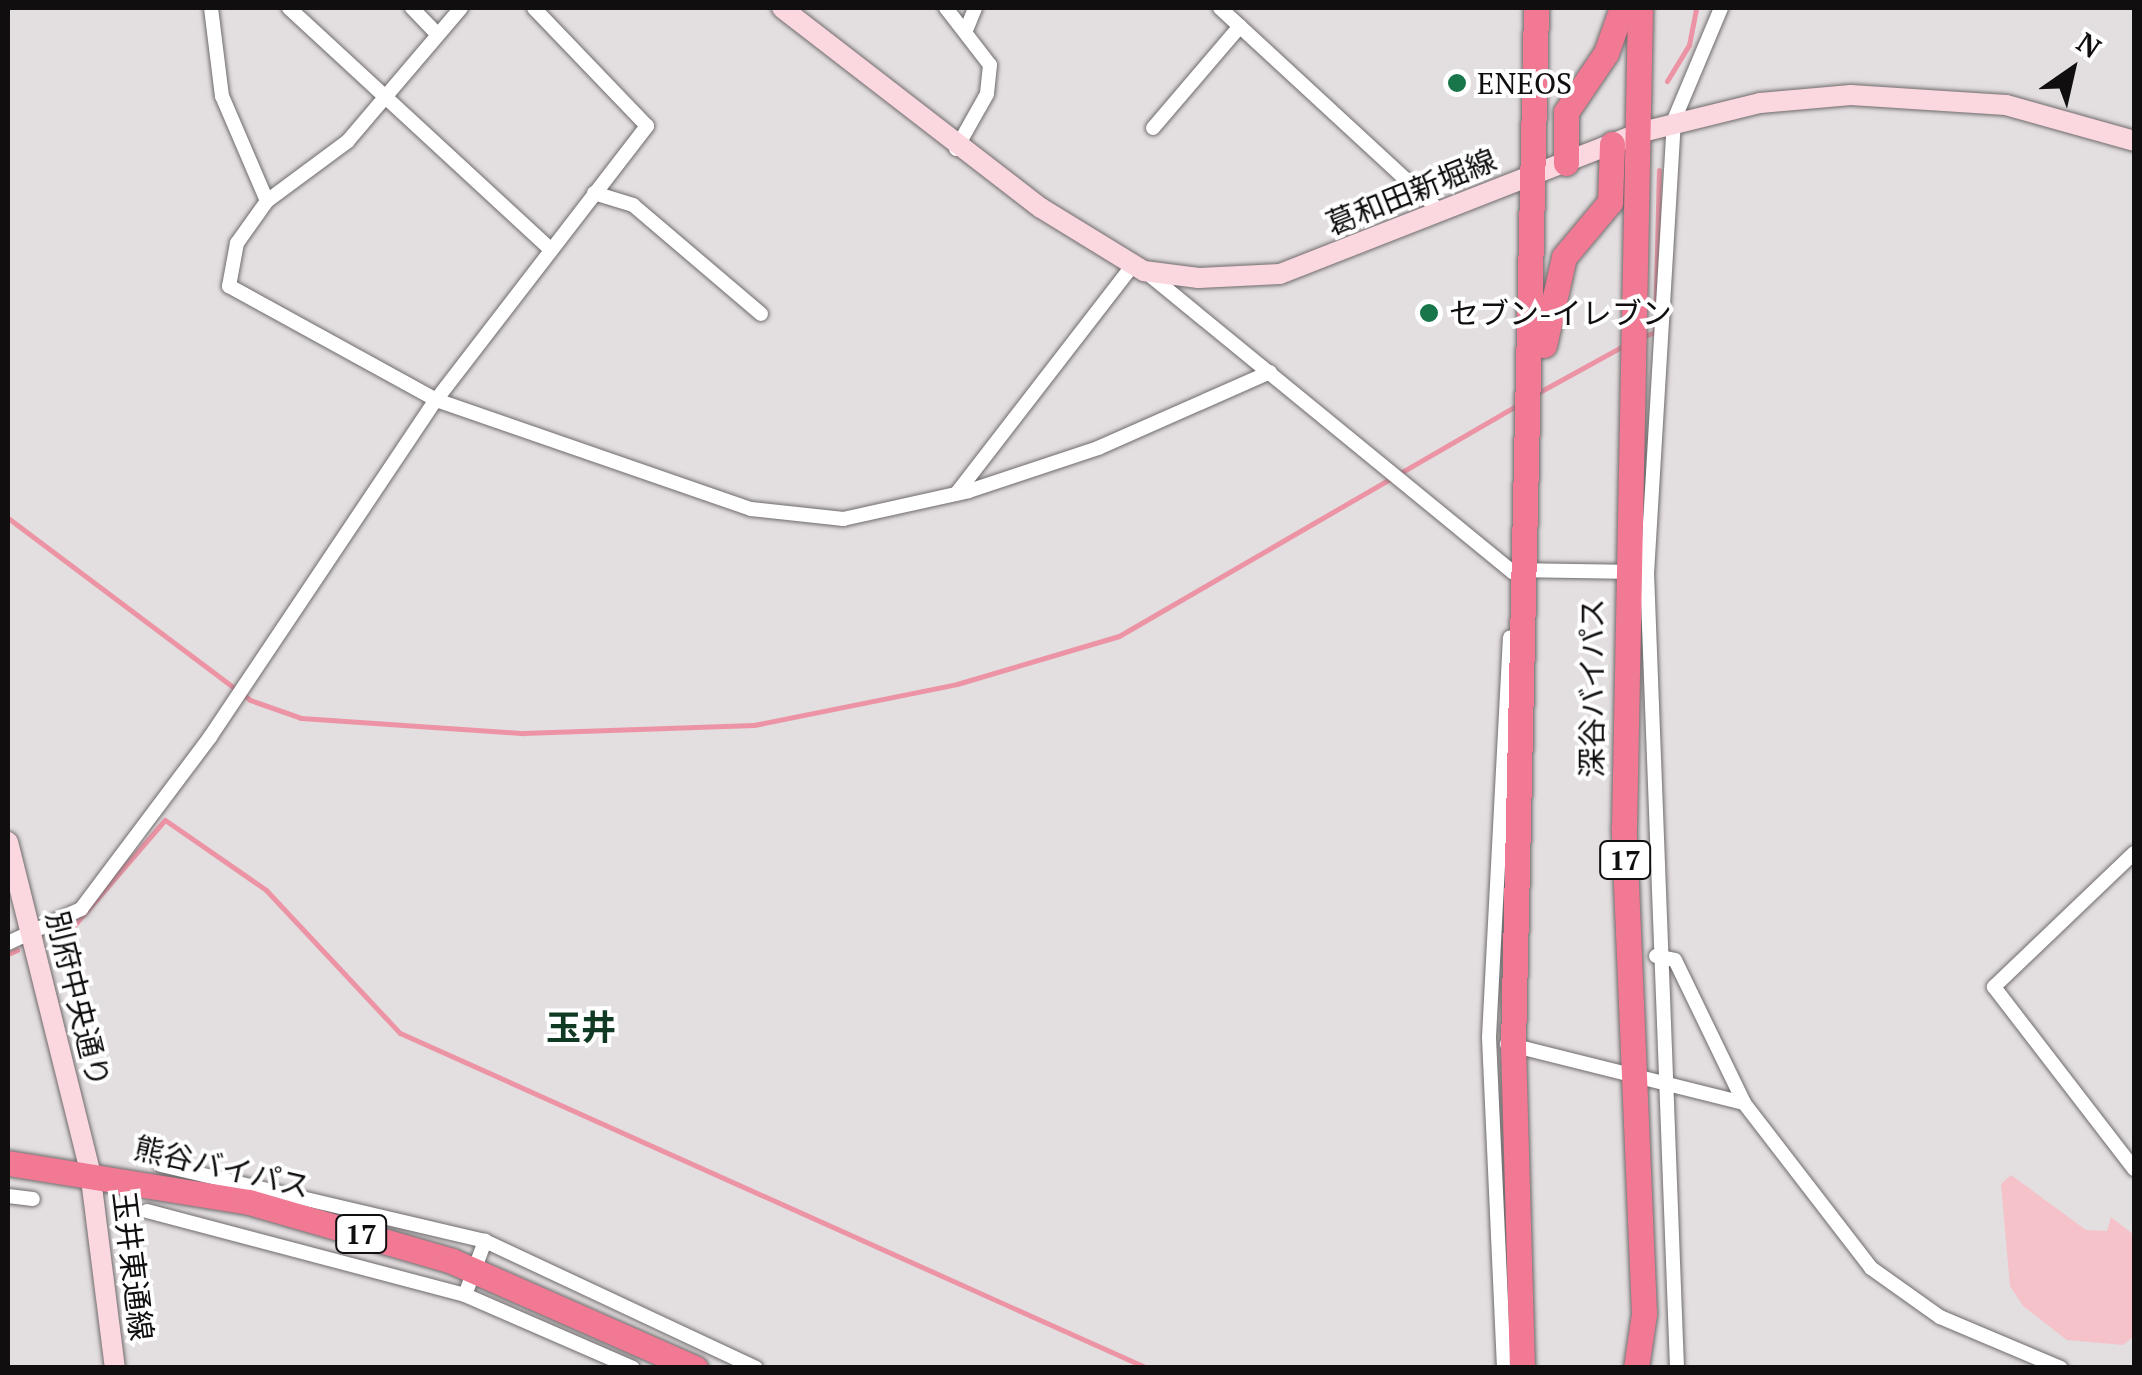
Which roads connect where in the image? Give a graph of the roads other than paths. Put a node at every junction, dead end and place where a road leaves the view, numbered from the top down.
1 (211, 8) edge
2 (288, 8) edge
3 (412, 8) edge
4 (461, 8) edge
5 (534, 8) edge
6 (782, 8) edge
7 (946, 8) edge
8 (976, 8) edge
9 (1220, 8) edge
10 (1536, 8) edge
11 (1622, 8) edge
12 (1640, 8) edge
13 (1721, 8) edge
14 (1240, 26) junction
15 (967, 28) junction
16 (437, 34) junction
17 (387, 89) junction
18 (1674, 120) junction
19 (1153, 128) dead end
20 (1642, 132) junction
21 (2134, 140) edge
22 (1612, 144) junction
23 (956, 149) junction
24 (1566, 163) junction
25 (1532, 176) junction
26 (594, 193) junction
27 (268, 201) junction
28 (1441, 212) junction
29 (550, 249) junction
30 (1138, 268) junction
31 (761, 314) dead end
32 (1270, 372) junction
33 (1530, 391) junction
34 (436, 400) junction
35 (956, 495) junction
36 (1521, 569) junction
37 (1636, 573) junction
38 (8, 842) edge
39 (2134, 853) edge
40 (32, 936) junction
41 (8, 943) edge
42 (1656, 956) junction
43 (1501, 1042) junction
44 (1632, 1073) junction
45 (1662, 1084) junction
46 (1744, 1103) junction
47 (8, 1162) edge
48 (161, 1165) dead end
49 (2134, 1170) edge
50 (90, 1171) junction
51 (8, 1196) edge
52 (33, 1199) dead end
53 (148, 1211) dead end
54 (484, 1241) junction
55 (473, 1270) junction
56 (464, 1295) junction
57 (115, 1368) edge
58 (633, 1368) edge
59 (695, 1368) edge
60 (756, 1368) edge
61 (1504, 1368) edge
62 (1522, 1368) edge
63 (1636, 1368) edge
64 (1678, 1368) edge
65 (2061, 1368) edge

1 - 27 street
2 - 17 street
3 - 16 street
4 - 16 street
5 - 26 street
6 - 23 main road, 葛和田新堀線
7 - 15 street
8 - 15 street
9 - 14 street
10 - 25 highway
11 - 24 highway
12 - 20 highway, 深谷バイパス / 17
13 - 18 street
14 - 19 street
14 - 28 street
15 - 23 street
16 - 17 street
17 - 27 street
17 - 29 street
18 - 20 main road, 葛和田新堀線
18 - 21 main road, 葛和田新堀線
18 - 37 street
20 - 22 main road, 葛和田新堀線
20 - 37 highway, 深谷バイパス / 17
22 - 24 main road, 葛和田新堀線
22 - 33 highway
23 - 30 main road, 葛和田新堀線
24 - 25 main road, 葛和田新堀線
25 - 28 main road, 葛和田新堀線
25 - 33 highway
26 - 29 street
26 - 31 street
27 - 34 street
28 - 30 main road, 葛和田新堀線
29 - 34 street
30 - 32 street
30 - 35 street
32 - 35 street
32 - 36 street
33 - 36 highway
34 - 35 street
34 - 40 street
36 - 37 street
36 - 43 highway
37 - 42 street
37 - 44 highway, 深谷バイパス / 17
38 - 40 main road, 別府中央通り
39 - 49 street
40 - 41 street
40 - 50 main road, 別府中央通り
42 - 45 street
42 - 46 street
43 - 44 street
43 - 61 street
43 - 62 highway
44 - 45 street
44 - 63 highway, 深谷バイパス / 17
45 - 46 street
45 - 64 street
46 - 65 street
47 - 50 highway, 熊谷バイパス / 17
48 - 54 street
50 - 55 highway, 熊谷バイパス / 17
50 - 57 main road, 玉井東通線
51 - 52 street
53 - 56 street
54 - 55 street
54 - 60 street
55 - 56 street
55 - 59 highway, 熊谷バイパス / 17
56 - 58 street

